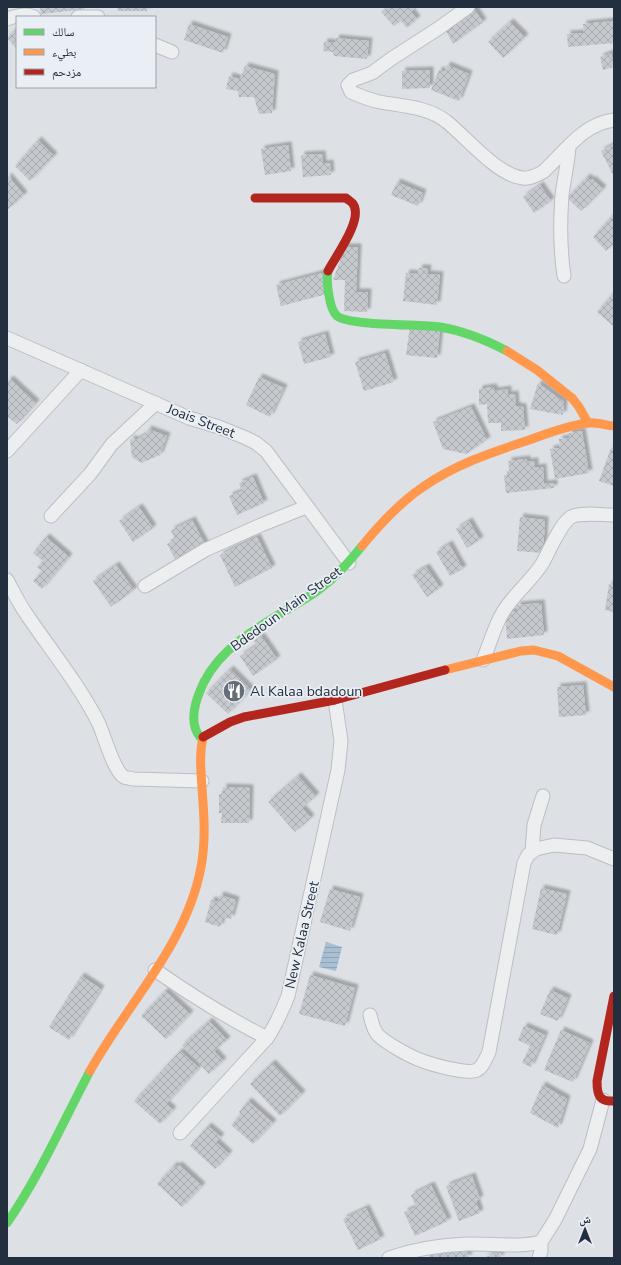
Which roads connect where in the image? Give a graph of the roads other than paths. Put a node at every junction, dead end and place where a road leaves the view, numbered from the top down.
1 (468, 7) edge
2 (18, 16) edge
3 (32, 16) edge
4 (156, 45) edge
5 (172, 52) dead end
6 (614, 120) edge
7 (569, 146) junction
8 (255, 198) dead end
9 (564, 276) dead end
10 (9, 343) edge
11 (81, 370) junction
12 (156, 403) junction
13 (588, 423) junction
14 (614, 426) edge
15 (7, 451) edge
16 (306, 507) junction
17 (614, 515) edge
18 (51, 516) dead end
19 (349, 563) junction
20 (7, 580) edge
21 (145, 586) dead end
22 (483, 660) junction
23 (613, 682) edge
24 (334, 700) junction
25 (203, 737) junction
26 (202, 782) junction
27 (543, 796) dead end
28 (532, 852) junction
29 (614, 859) edge
30 (155, 970) junction
31 (614, 996) edge
32 (370, 1015) dead end
33 (267, 1038) junction
34 (609, 1101) edge
35 (180, 1133) dead end
36 (7, 1223) edge
37 (541, 1242) junction
38 (389, 1258) edge
39 (539, 1258) edge

1 - 7 street
2 - 3 street
4 - 5 street
6 - 7 street
7 - 9 street
8 - 13 main road
10 - 11 street, Joais Street
11 - 12 street, Joais Street
11 - 15 street
12 - 16 street, Joais Street
12 - 18 street
13 - 14 main road, Bdedoun Main Street
13 - 19 main road, Bdedoun Main Street
16 - 19 street, Joais Street
16 - 21 street
17 - 22 street
19 - 25 main road, Bdedoun Main Street
20 - 26 street
22 - 23 main road
22 - 24 main road
24 - 25 main road
24 - 33 street, New Kalaa Street
25 - 26 main road
26 - 30 main road
27 - 28 street
28 - 29 street
28 - 32 street
30 - 33 street
30 - 36 main road
31 - 34 main road
33 - 35 street, New Kalaa Street
34 - 37 street
37 - 38 street
37 - 39 street

